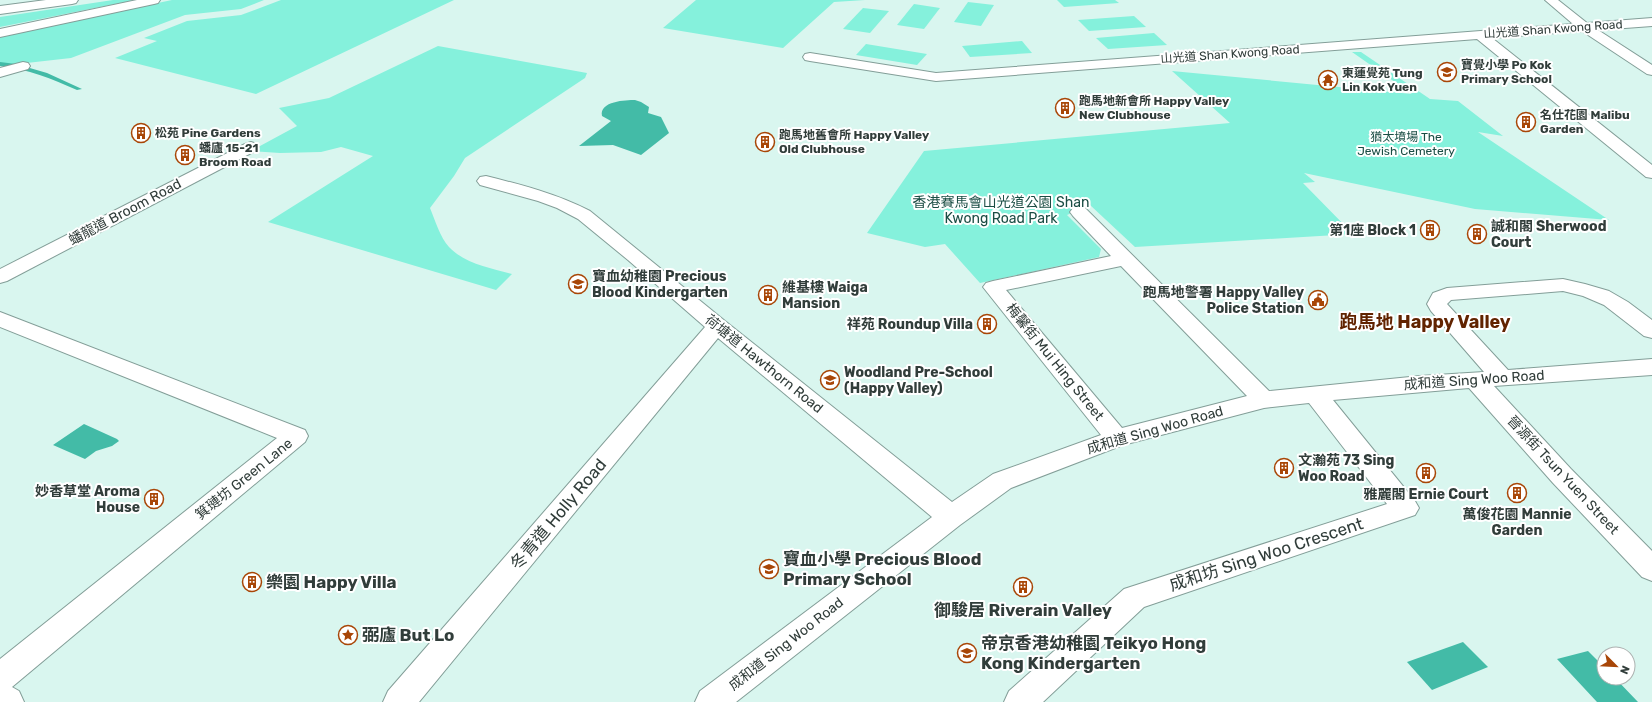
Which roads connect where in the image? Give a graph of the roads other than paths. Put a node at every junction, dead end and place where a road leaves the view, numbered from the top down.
1 (34, 0) edge
2 (72, 0) edge
3 (154, 0) edge
4 (1551, 0) edge
5 (0, 5) edge
6 (0, 10) edge
7 (1652, 22) edge
8 (1584, 27) junction
9 (0, 33) edge
10 (1480, 35) junction
11 (810, 57) dead end
12 (23, 66) dead end
13 (1652, 71) edge
14 (3, 72) edge
15 (251, 147) dead end
16 (1652, 173) edge
17 (486, 181) dead end
18 (1080, 212) dead end
19 (1125, 259) junction
20 (0, 277) edge
21 (0, 319) edge
22 (717, 326) junction
23 (1652, 331) edge
24 (1651, 369) edge
25 (1503, 378) junction
26 (1476, 380) junction
27 (1315, 394) junction
28 (1264, 400) junction
29 (1117, 438) junction
30 (951, 517) junction
31 (1652, 569) edge
32 (0, 678) edge
33 (0, 697) edge
34 (8, 702) edge
35 (399, 702) edge
36 (711, 702) edge
37 (1020, 702) edge

1 - 5 street
2 - 6 street
3 - 9 street
4 - 8 street
7 - 8 street, 山光道 Shan Kwong Road
8 - 10 street, 山光道 Shan Kwong Road
8 - 13 street
10 - 11 street, 山光道 Shan Kwong Road
10 - 16 street
12 - 14 street
15 - 20 street, 蟠龍道 Broom Road
17 - 22 street, 荷塘道 Hawthorn Road
18 - 19 street
19 - 28 street
19 - 29 street, 梅馨街 Mui Hing Street
21 - 32 street, 箕璉坊 Green Lane
22 - 30 street, 荷塘道 Hawthorn Road
22 - 35 street, 冬青道 Holly Road
23 - 25 street
24 - 25 street, 成和道 Sing Woo Road
25 - 26 street, 成和道 Sing Woo Road
26 - 27 street, 成和道 Sing Woo Road
26 - 31 street, 晉源街 Tsun Yuen Street
27 - 28 street, 成和道 Sing Woo Road
27 - 37 street, 成和坊 Sing Woo Crescent
28 - 29 street, 成和道 Sing Woo Road
29 - 30 street, 成和道 Sing Woo Road
30 - 36 street, 成和道 Sing Woo Road
33 - 34 street

